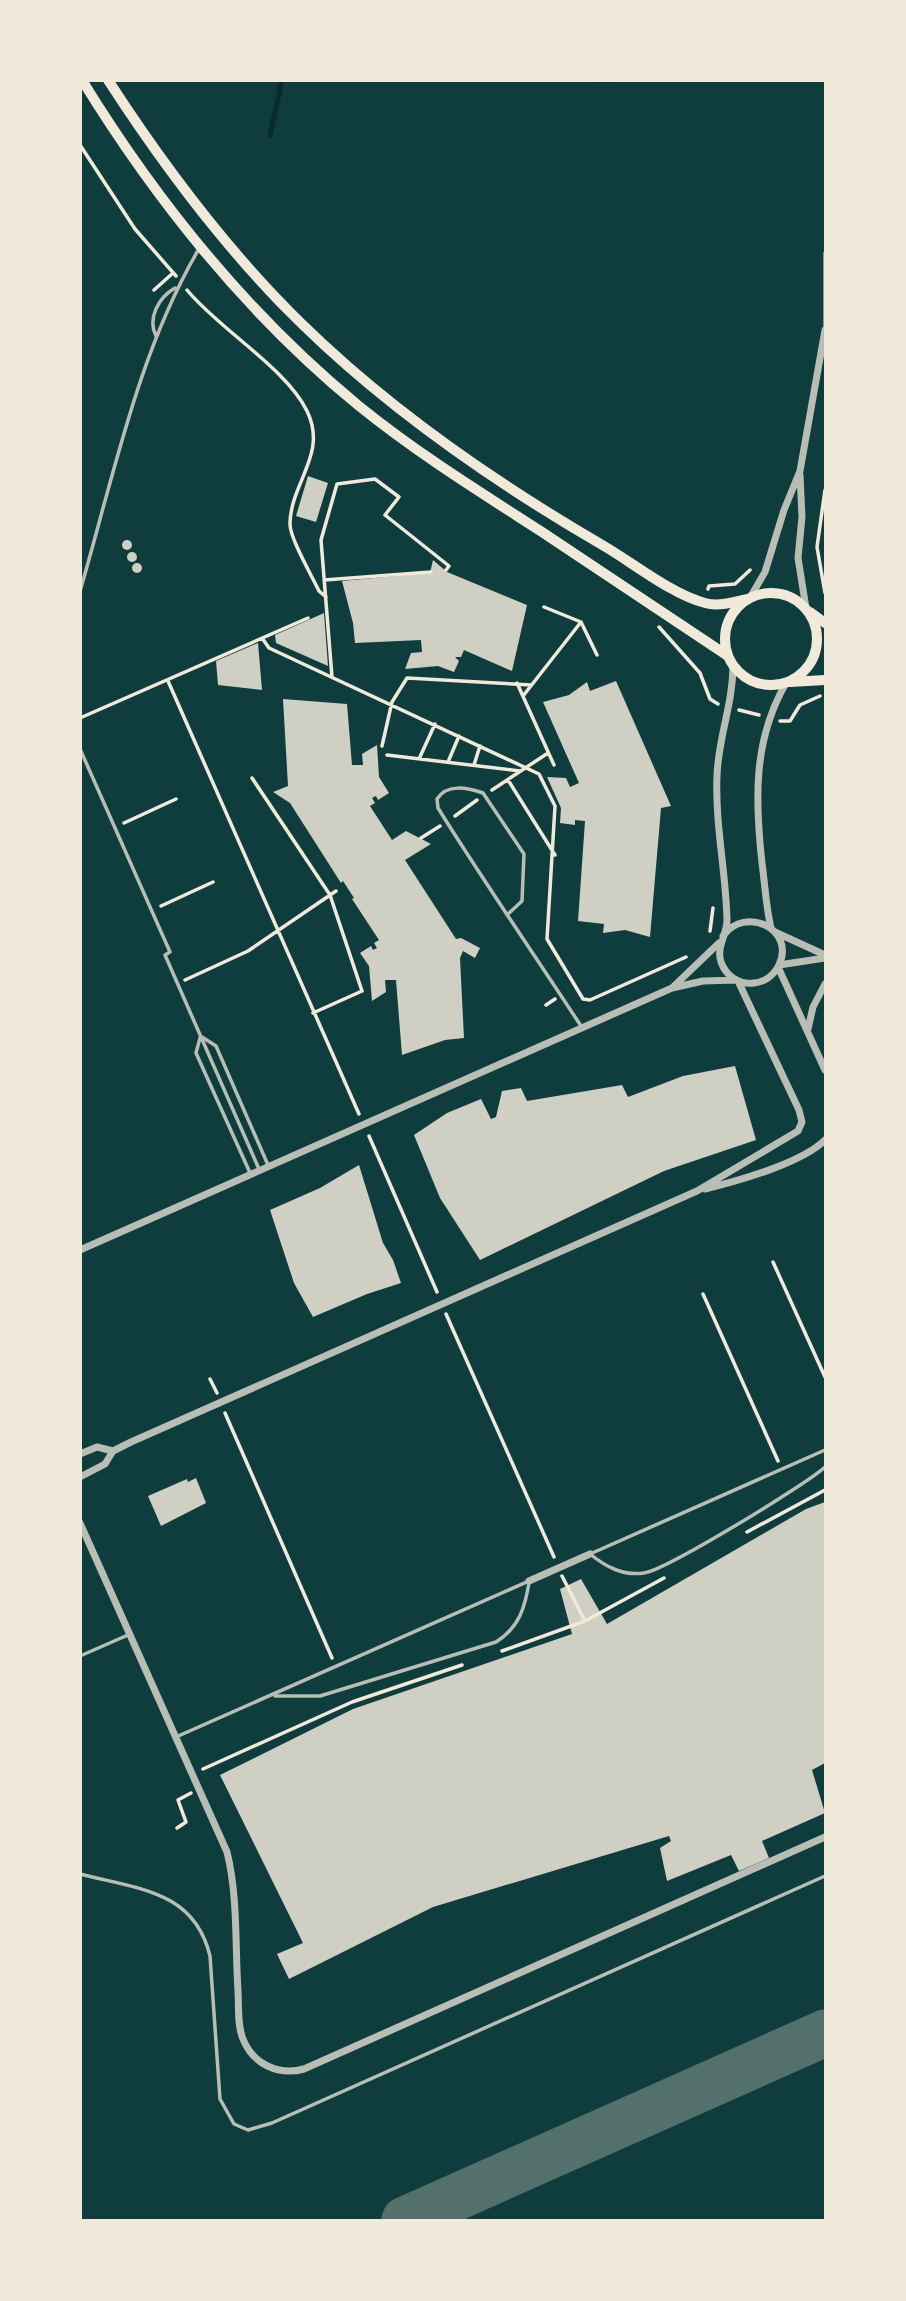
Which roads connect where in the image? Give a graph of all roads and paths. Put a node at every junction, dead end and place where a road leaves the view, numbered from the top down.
1 (82, 80) edge
2 (108, 80) edge
3 (80, 145) edge
4 (200, 247) junction
5 (825, 253) edge
6 (177, 277) dead end
7 (183, 285) dead end
8 (177, 287) junction
9 (825, 332) edge
10 (156, 336) junction
11 (800, 471) junction
12 (825, 490) edge
13 (754, 564) dead end
14 (446, 570) dead end
15 (431, 572) dead end
16 (324, 580) junction
17 (708, 589) dead end
18 (80, 591) edge
19 (825, 593) edge
20 (326, 597) junction
21 (749, 598) junction
22 (544, 607) dead end
23 (807, 609) junction
24 (308, 618) dead end
25 (581, 622) junction
26 (825, 623) edge
27 (678, 650) dead end
28 (597, 656) dead end
29 (730, 661) junction
30 (332, 677) dead end
31 (825, 680) edge
32 (168, 681) junction
33 (788, 682) junction
34 (517, 683) junction
35 (531, 685) junction
36 (825, 695) edge
37 (523, 696) junction
38 (730, 708) junction
39 (80, 718) edge
40 (769, 718) junction
41 (435, 724) dead end
42 (459, 736) dead end
43 (382, 746) dead end
44 (480, 746) dead end
45 (80, 749) edge
46 (387, 755) dead end
47 (419, 759) junction
48 (448, 762) junction
49 (474, 765) junction
50 (554, 765) dead end
51 (522, 771) dead end
52 (252, 778) dead end
53 (508, 780) dead end
54 (176, 800) dead end
55 (115, 827) junction
56 (555, 855) dead end
57 (213, 882) dead end
58 (336, 891) dead end
59 (330, 895) junction
60 (152, 910) junction
61 (507, 915) junction
62 (773, 930) junction
63 (276, 932) junction
64 (722, 938) junction
65 (825, 957) edge
66 (779, 966) junction
67 (737, 980) junction
68 (177, 983) junction
69 (825, 984) edge
70 (672, 988) junction
71 (313, 1013) junction
72 (582, 1028) junction
73 (808, 1033) junction
74 (201, 1036) junction
75 (825, 1070) edge
76 (360, 1115) dead end
77 (368, 1134) dead end
78 (825, 1140) edge
79 (269, 1167) junction
80 (260, 1171) junction
81 (251, 1175) junction
82 (697, 1191) junction
83 (80, 1250) edge
84 (773, 1262) dead end
85 (437, 1292) dead end
86 (703, 1294) dead end
87 (446, 1314) dead end
88 (825, 1377) edge
89 (210, 1379) dead end
90 (217, 1394) dead end
91 (225, 1413) dead end
92 (825, 1450) edge
93 (113, 1451) junction
94 (80, 1454) edge
95 (825, 1467) edge
96 (782, 1470) junction
97 (80, 1477) edge
98 (80, 1523) edge
99 (590, 1554) junction
100 (559, 1569) junction
101 (529, 1581) junction
102 (585, 1621) dead end
103 (130, 1634) junction
104 (80, 1656) edge
105 (333, 1660) dead end
106 (273, 1696) junction
107 (176, 1737) junction
108 (199, 1790) junction
109 (177, 1828) dead end
110 (825, 1837) edge
111 (80, 1874) edge
112 (825, 1876) edge

1 - 4 main road
2 - 21 main road
3 - 6 path
4 - 8 lane
4 - 29 main road
5 - 9 lane
7 - 20 path
8 - 10 lane
8 - 10 lane
9 - 11 street
10 - 18 lane
11 - 21 street
11 - 23 street
12 - 19 path
13 - 17 path
14 - 16 path
15 - 16 path
16 - 20 path
20 - 30 path
21 - 23 main road
21 - 29 main road
22 - 25 path
23 - 26 main road
23 - 33 main road
24 - 32 path
25 - 28 path
25 - 35 path
27 - 38 path
29 - 33 main road
29 - 38 street
31 - 33 main road
32 - 39 path
32 - 63 path
33 - 40 street
34 - 35 path
34 - 37 path
34 - 43 path
35 - 37 path
36 - 40 path
37 - 50 path
38 - 40 path
38 - 64 street
40 - 62 street
41 - 47 path
42 - 48 path
44 - 49 path
45 - 55 lane
46 - 47 path
47 - 48 path
48 - 49 path
49 - 51 path
52 - 59 path
53 - 56 path
54 - 55 path
55 - 60 lane
57 - 60 path
58 - 59 path
59 - 63 path
59 - 71 path
60 - 68 lane
61 - 61 lane
61 - 72 lane
62 - 64 street
62 - 65 street
62 - 66 street
63 - 68 path
63 - 71 path
64 - 67 street
64 - 70 street
65 - 66 street
66 - 67 street
66 - 73 street
67 - 70 street
67 - 82 street
68 - 74 lane
69 - 73 street
70 - 72 street
71 - 76 path
72 - 79 street
73 - 75 street
74 - 79 lane
74 - 80 lane
74 - 81 lane
77 - 85 path
78 - 82 street
79 - 80 street
80 - 81 street
81 - 83 street
82 - 93 street
84 - 88 path
86 - 96 path
87 - 100 path
89 - 90 path
91 - 105 path
92 - 96 lane
93 - 94 street
93 - 97 street
95 - 99 lane
96 - 99 lane
98 - 103 street
99 - 100 street
100 - 101 street
100 - 102 path
101 - 106 lane
101 - 106 lane
103 - 104 lane
103 - 107 street
106 - 107 lane
107 - 108 street
108 - 109 path
108 - 110 street
111 - 112 lane

